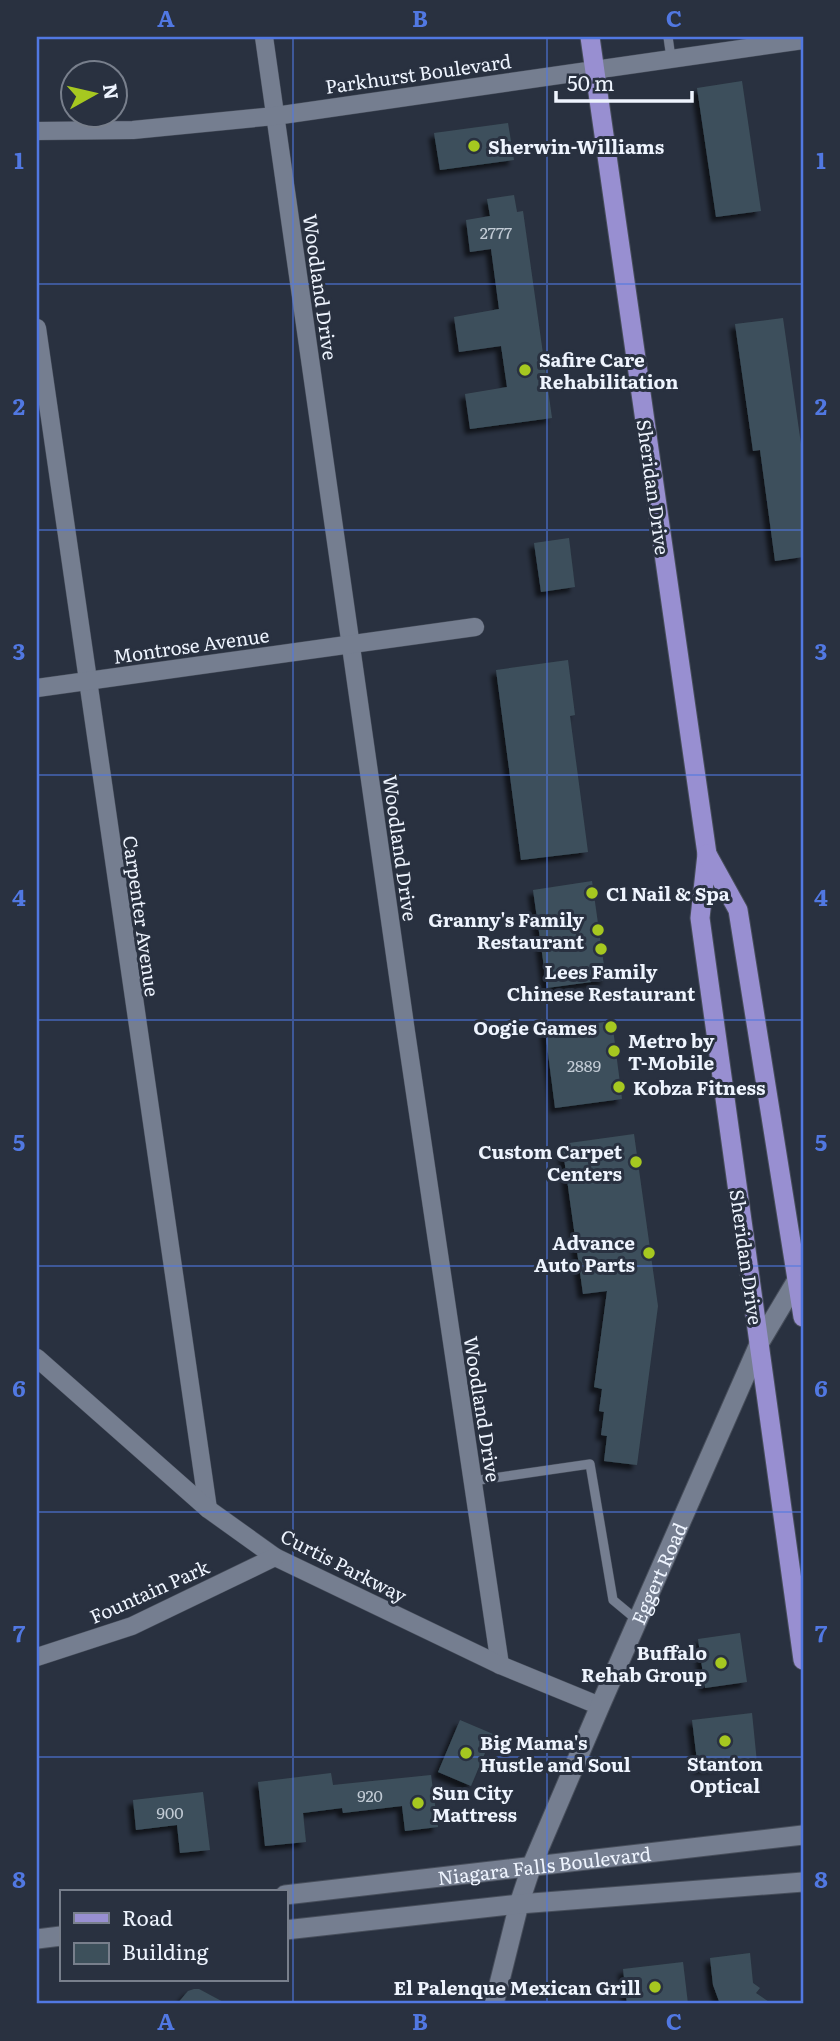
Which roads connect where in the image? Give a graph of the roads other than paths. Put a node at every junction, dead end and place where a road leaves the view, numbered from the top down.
1 (264, 37) edge
2 (590, 37) edge
3 (668, 37) edge
4 (803, 40) edge
5 (671, 58) junction
6 (595, 69) junction
7 (275, 116) junction
8 (37, 131) edge
9 (37, 328) edge
10 (475, 627) dead end
11 (351, 644) junction
12 (86, 681) junction
13 (37, 688) edge
14 (707, 854) junction
15 (800, 1276) edge
16 (803, 1317) edge
17 (760, 1342) junction
18 (37, 1359) edge
19 (473, 1481) junction
20 (208, 1509) junction
21 (275, 1557) junction
22 (637, 1620) junction
23 (37, 1657) edge
24 (803, 1660) edge
25 (500, 1665) junction
26 (600, 1706) junction
27 (803, 1835) edge
28 (532, 1865) junction
29 (803, 1882) edge
30 (287, 1895) edge
31 (519, 1904) junction
32 (287, 1930) edge
33 (60, 1936) edge
34 (37, 1938) edge
35 (494, 2004) edge

1 - 7 street, Woodland Drive
2 - 6 main road, Sheridan Drive
3 - 5 lane
4 - 5 street, Parkhurst Boulevard
5 - 6 street, Parkhurst Boulevard
6 - 7 street, Parkhurst Boulevard
6 - 14 main road, Sheridan Drive
7 - 8 street, Parkhurst Boulevard
7 - 11 street, Woodland Drive
9 - 12 street, Carpenter Avenue
10 - 11 street, Montrose Avenue
11 - 12 street, Montrose Avenue
11 - 19 street, Woodland Drive
12 - 13 street, Montrose Avenue
12 - 20 street, Carpenter Avenue
14 - 15 main road, Sheridan Drive
14 - 17 main road, Sheridan Drive
15 - 16 main road, Sheridan Drive
15 - 17 main road, Eggert Road
17 - 22 main road, Eggert Road
17 - 24 main road, Sheridan Drive
18 - 20 street, Curtis Parkway
19 - 22 lane
19 - 25 street, Woodland Drive
20 - 21 street, Curtis Parkway
21 - 23 street, Fountain Park
21 - 25 street, Curtis Parkway
22 - 26 main road, Eggert Road
25 - 26 street, Curtis Parkway
26 - 28 main road, Eggert Road
27 - 28 main road, Niagara Falls Boulevard
28 - 30 main road, Niagara Falls Boulevard
28 - 31 main road, Eggert Road
29 - 31 main road, Niagara Falls Boulevard
31 - 32 main road, Niagara Falls Boulevard
31 - 35 main road, Eggert Road
33 - 34 main road

